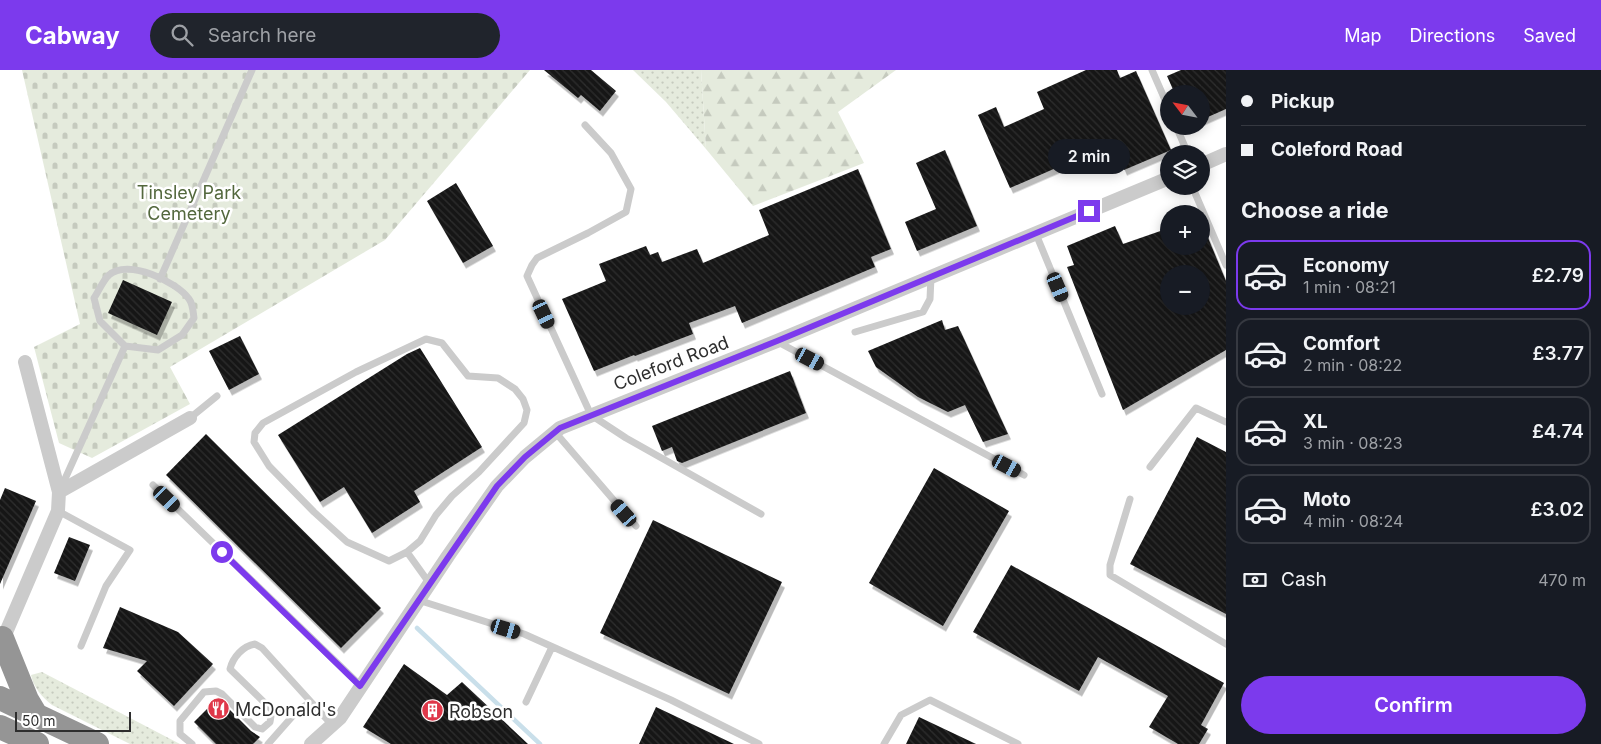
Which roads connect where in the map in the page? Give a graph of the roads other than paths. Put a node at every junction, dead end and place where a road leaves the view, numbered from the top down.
1 (252, 70) edge
2 (1152, 70) edge
3 (1160, 88) edge
4 (586, 125) dead end
5 (1226, 154) edge
6 (1210, 160) edge
7 (1160, 182) edge
8 (1196, 195) edge
9 (1036, 234) junction
10 (1226, 265) edge
11 (931, 277) junction
12 (160, 278) junction
13 (856, 332) dead end
14 (777, 341) junction
15 (125, 346) junction
16 (25, 362) dead end
17 (1102, 394) dead end
18 (217, 396) dead end
19 (591, 414) junction
20 (190, 418) joint
21 (1226, 422) edge
22 (555, 432) junction
23 (1150, 467) dead end
24 (1024, 475) dead end
25 (153, 485) dead end
26 (59, 492) junction
27 (1130, 500) dead end
28 (58, 511) junction
29 (761, 514) dead end
30 (636, 526) dead end
31 (407, 552) junction
32 (430, 584) junction
33 (418, 600) junction
34 (1, 642) edge
35 (1226, 644) edge
36 (81, 646) dead end
37 (552, 647) junction
38 (360, 686) junction
39 (0, 698) edge
40 (311, 702) junction
41 (526, 702) dead end
42 (269, 708) junction
43 (298, 710) junction
44 (36, 715) junction
45 (332, 725) junction
46 (0, 727) edge
47 (37, 744) edge
48 (97, 744) edge
49 (192, 744) edge
50 (268, 744) edge
51 (311, 744) edge
52 (759, 744) edge
53 (884, 744) edge
54 (1018, 744) edge

1 - 12 lane
2 - 3 lane
4 - 19 lane
5 - 6 street
7 - 9 street, Coleford Road
8 - 10 lane
9 - 11 street, Coleford Road
9 - 17 lane
11 - 13 lane
11 - 14 street, Coleford Road
12 - 15 lane
12 - 15 lane
14 - 19 street, Coleford Road
14 - 24 lane
15 - 26 lane
16 - 26 street
18 - 20 lane
19 - 22 street, Coleford Road
19 - 29 lane
20 - 26 street
21 - 23 lane
22 - 30 lane
22 - 32 street, Coleford Road
25 - 38 lane
26 - 28 street
27 - 35 lane
28 - 34 street
28 - 36 lane
31 - 31 lane
31 - 32 lane
32 - 33 street, Coleford Road
33 - 37 lane
33 - 38 street, Coleford Road
34 - 44 highway
37 - 41 lane
37 - 52 lane
38 - 45 street, Coleford Road
39 - 44 highway
40 - 42 lane
40 - 43 lane
40 - 45 lane
42 - 43 lane
42 - 49 lane
43 - 50 lane
44 - 48 highway
45 - 51 street, Coleford Road
46 - 47 highway
53 - 54 lane

